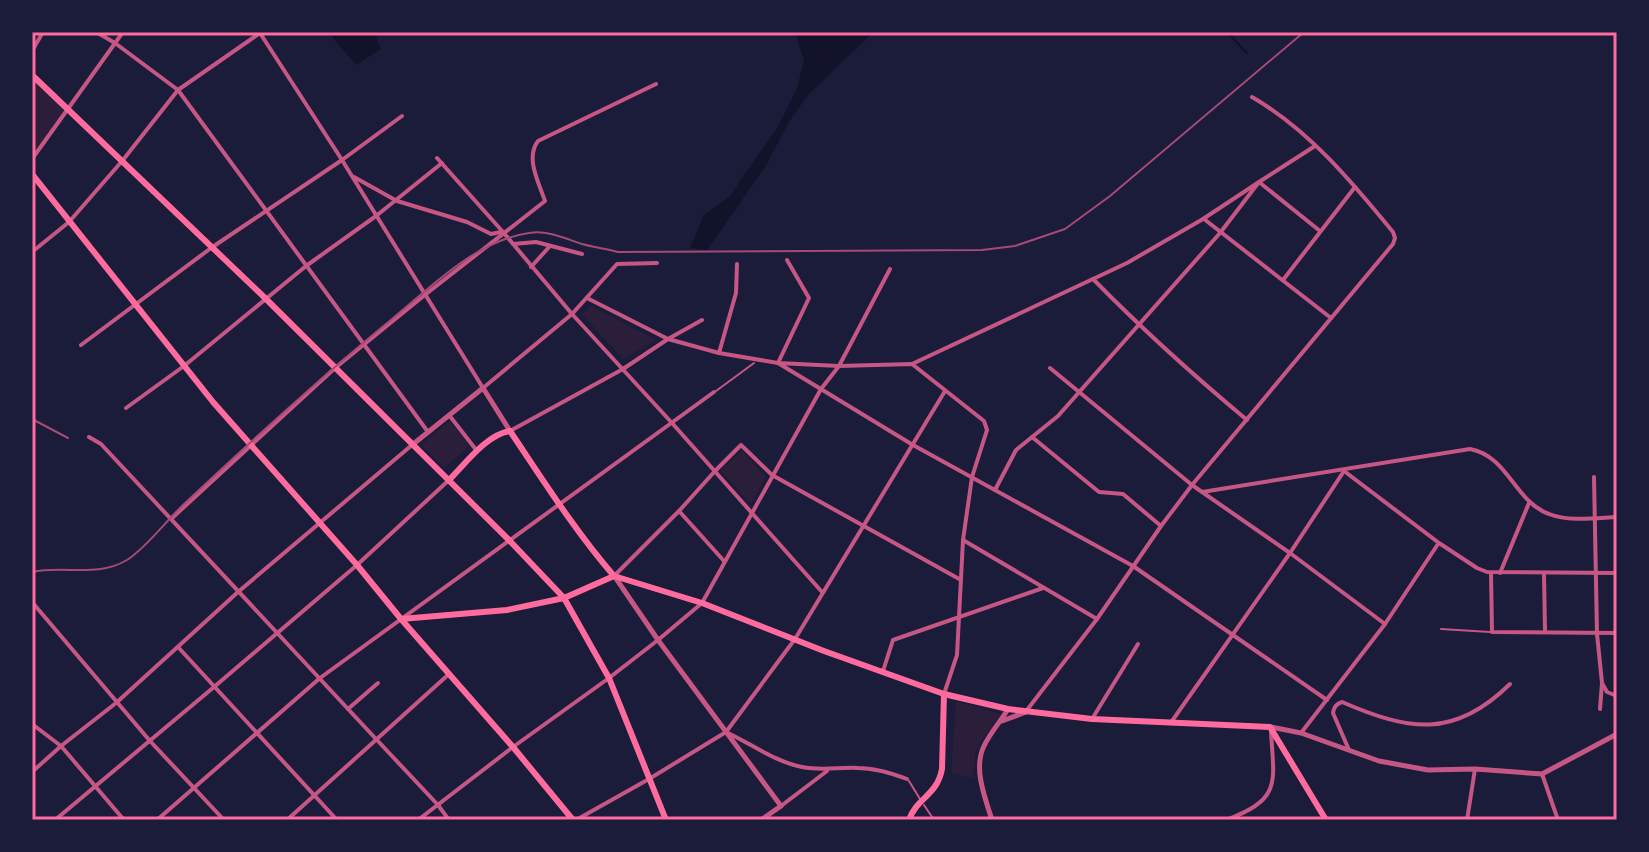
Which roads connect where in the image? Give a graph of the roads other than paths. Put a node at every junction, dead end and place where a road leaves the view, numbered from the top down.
1 (43, 32) edge
2 (96, 32) edge
3 (123, 32) edge
4 (260, 33) edge
5 (115, 43) junction
6 (32, 51) edge
7 (32, 75) edge
8 (656, 84) dead end
9 (178, 90) junction
10 (1252, 97) dead end
11 (68, 109) junction
12 (402, 116) dead end
13 (1315, 146) junction
14 (437, 158) dead end
15 (32, 159) edge
16 (123, 160) junction
17 (342, 160) junction
18 (442, 163) junction
19 (32, 174) edge
20 (352, 176) junction
21 (1259, 182) junction
22 (1355, 187) junction
23 (397, 201) junction
24 (266, 210) junction
25 (376, 216) junction
26 (1203, 219) junction
27 (69, 222) junction
28 (1320, 231) junction
29 (503, 232) junction
30 (1220, 233) junction
31 (513, 244) junction
32 (550, 246) junction
33 (211, 248) junction
34 (32, 252) edge
35 (582, 254) dead end
36 (787, 260) dead end
37 (657, 263) dead end
38 (737, 264) dead end
39 (306, 266) junction
40 (531, 267) junction
41 (890, 269) dead end
42 (1093, 279) junction
43 (1283, 280) junction
44 (426, 294) junction
45 (265, 298) junction
46 (587, 298) junction
47 (135, 305) junction
48 (572, 314) junction
49 (1331, 318) junction
50 (702, 320) dead end
51 (1137, 325) junction
52 (668, 339) junction
53 (362, 344) junction
54 (81, 345) dead end
55 (719, 353) junction
56 (754, 363) dead end
57 (778, 363) junction
58 (912, 364) junction
59 (184, 366) junction
60 (839, 366) junction
61 (335, 368) junction
62 (1050, 368) dead end
63 (623, 369) junction
64 (483, 388) junction
65 (821, 389) junction
66 (945, 391) junction
67 (714, 392) joint
68 (1079, 392) junction
69 (126, 408) dead end
70 (449, 415) junction
71 (1247, 420) junction
72 (672, 423) junction
73 (510, 431) junction
74 (428, 432) junction
75 (89, 437) dead end
76 (1032, 437) junction
77 (251, 445) junction
78 (412, 445) junction
79 (913, 445) junction
80 (477, 451) junction
81 (715, 471) junction
82 (1344, 471) junction
83 (772, 475) junction
84 (972, 477) junction
85 (1594, 477) dead end
86 (449, 480) junction
87 (1192, 485) junction
88 (995, 490) junction
89 (1202, 492) junction
90 (1529, 503) junction
91 (560, 506) junction
92 (679, 511) junction
93 (751, 512) junction
94 (1617, 517) edge
95 (1595, 518) junction
96 (171, 519) junction
97 (321, 523) junction
98 (863, 526) junction
99 (1161, 526) junction
100 (509, 540) junction
101 (963, 540) junction
102 (1439, 543) junction
103 (1290, 553) junction
104 (724, 561) junction
105 (357, 565) junction
106 (1133, 566) junction
107 (1491, 573) junction
108 (1500, 573) junction
109 (1597, 573) junction
110 (1617, 573) edge
111 (1544, 574) junction
112 (614, 576) junction
113 (961, 580) junction
114 (1043, 588) junction
115 (238, 592) junction
116 (822, 592) junction
117 (564, 598) junction
118 (32, 602) edge
119 (702, 603) junction
120 (959, 617) junction
121 (401, 619) junction
122 (1097, 619) junction
123 (1385, 624) junction
124 (1441, 629) dead end
125 (1492, 632) junction
126 (1545, 632) junction
127 (278, 633) junction
128 (1617, 633) edge
129 (1597, 634) junction
130 (1233, 635) junction
131 (795, 639) junction
132 (658, 640) junction
133 (1138, 644) dead end
134 (178, 647) junction
135 (883, 671) junction
136 (449, 674) junction
137 (320, 678) junction
138 (609, 678) junction
139 (378, 683) dead end
140 (1602, 683) junction
141 (1510, 684) dead end
142 (214, 687) junction
143 (944, 694) junction
144 (1617, 696) edge
145 (1327, 700) junction
146 (116, 703) junction
147 (348, 709) junction
148 (1008, 709) junction
149 (1600, 709) dead end
150 (1026, 712) junction
151 (1092, 719) junction
152 (1172, 721) junction
153 (1001, 722) junction
154 (32, 724) edge
155 (1270, 727) junction
156 (256, 732) junction
157 (726, 732) junction
158 (1301, 733) junction
159 (1617, 734) edge
160 (376, 739) junction
161 (150, 741) junction
162 (61, 746) junction
163 (513, 747) junction
164 (1349, 750) junction
165 (829, 769) junction
166 (1475, 769) junction
167 (32, 772) edge
168 (1542, 774) junction
169 (649, 779) junction
170 (907, 779) joint
171 (95, 787) junction
172 (193, 787) junction
173 (314, 796) junction
174 (438, 805) junction
175 (781, 806) junction
176 (55, 820) edge
177 (124, 820) edge
178 (157, 820) edge
179 (224, 820) edge
180 (287, 820) edge
181 (337, 820) edge
182 (418, 820) edge
183 (449, 820) edge
184 (574, 820) edge
185 (666, 820) edge
186 (761, 820) edge
187 (909, 820) edge
188 (934, 820) edge
189 (992, 820) edge
190 (1226, 820) edge
191 (1326, 820) edge
192 (1467, 820) edge
193 (1558, 820) edge

1 - 6 street
2 - 5 street
3 - 5 street
4 - 9 street
4 - 17 street
5 - 9 street
5 - 11 street
7 - 11 main road
8 - 29 street
9 - 16 street
9 - 24 street
10 - 13 street
11 - 15 street
11 - 16 main road
12 - 17 street
13 - 21 street
13 - 22 street
14 - 18 street
16 - 27 street
16 - 33 main road
17 - 20 street
17 - 24 street
18 - 23 street
18 - 29 street
19 - 27 main road
20 - 23 street
20 - 25 street
21 - 26 street
21 - 28 street
21 - 30 street
22 - 28 street
22 - 49 street
23 - 25 street
23 - 29 street
24 - 33 street
24 - 39 street
25 - 39 street
25 - 44 street
26 - 30 street
26 - 42 street
27 - 34 street
27 - 47 main road
28 - 43 street
29 - 31 street
29 - 44 street
30 - 43 street
30 - 51 street
31 - 32 street
31 - 40 street
32 - 35 street
32 - 40 street
33 - 45 main road
33 - 47 street
36 - 57 street
37 - 46 street
38 - 55 street
39 - 45 street
39 - 53 street
40 - 48 street
41 - 60 street
42 - 51 street
42 - 58 street
43 - 49 street
44 - 53 street
44 - 64 street
45 - 59 street
45 - 61 main road
46 - 48 street
46 - 52 street
47 - 54 street
47 - 59 main road
48 - 63 street
48 - 64 street
49 - 71 street
50 - 52 street
51 - 68 street
51 - 71 street
52 - 55 street
52 - 63 street
53 - 61 street
53 - 74 street
55 - 57 street
56 - 67 lane
57 - 60 street
57 - 65 street
58 - 60 street
58 - 66 street
59 - 69 street
59 - 77 main road
60 - 65 street
61 - 77 street
61 - 78 main road
62 - 68 street
63 - 72 street
63 - 73 street
64 - 70 street
64 - 73 street
65 - 79 street
65 - 83 street
66 - 79 street
66 - 84 street
67 - 72 street
68 - 76 street
68 - 87 street
70 - 74 street
70 - 80 street
71 - 87 street
72 - 81 street
72 - 91 street
73 - 80 main road
73 - 91 main road
74 - 78 street
75 - 96 street
76 - 88 street
76 - 99 street
77 - 96 street
77 - 97 main road
78 - 86 main road
78 - 97 street
79 - 84 street
79 - 98 street
80 - 86 main road
81 - 83 street
81 - 92 street
81 - 93 street
82 - 89 street
82 - 90 street
82 - 102 street
82 - 103 street
83 - 93 street
83 - 98 street
84 - 88 street
84 - 101 street
85 - 95 street
86 - 100 main road
86 - 105 street
87 - 89 street
87 - 99 street
88 - 106 street
89 - 103 street
90 - 95 street
90 - 108 street
91 - 100 street
91 - 112 main road
92 - 104 street
92 - 112 street
93 - 104 street
93 - 116 street
94 - 95 street
95 - 109 street
96 - 115 street
97 - 105 main road
97 - 115 street
98 - 113 street
98 - 116 street
99 - 106 street
100 - 117 main road
100 - 121 street
101 - 113 street
101 - 114 street
102 - 107 street
102 - 123 street
103 - 123 street
103 - 130 street
104 - 119 street
105 - 121 main road
105 - 127 street
106 - 122 street
106 - 130 street
107 - 108 street
107 - 125 street
108 - 111 street
109 - 110 street
109 - 111 street
109 - 129 street
111 - 126 street
112 - 117 main road
112 - 119 main road
112 - 132 street
113 - 120 street
114 - 120 street
114 - 122 street
115 - 127 street
115 - 134 street
116 - 131 street
117 - 121 main road
117 - 138 main road
118 - 146 street
119 - 131 main road
119 - 132 street
120 - 135 street
120 - 143 street
121 - 136 main road
121 - 137 street
122 - 150 street
123 - 145 street
124 - 125 lane
125 - 126 street
126 - 129 street
127 - 137 street
127 - 142 street
128 - 129 street
129 - 140 street
130 - 145 street
130 - 152 street
131 - 135 main road
131 - 157 street
132 - 138 street
132 - 157 street
133 - 151 street
134 - 142 street
134 - 146 street
135 - 143 main road
136 - 160 street
136 - 163 main road
137 - 147 street
137 - 156 street
138 - 163 street
138 - 169 main road
139 - 147 street
140 - 144 street
140 - 149 street
141 - 164 street
142 - 156 street
142 - 161 street
143 - 148 main road
143 - 187 main road
145 - 158 street
146 - 161 street
146 - 162 street
147 - 160 street
148 - 150 main road
148 - 153 street
150 - 151 main road
150 - 153 street
151 - 152 main road
152 - 155 main road
153 - 189 street
154 - 162 street
155 - 158 street
155 - 190 street
155 - 191 main road
156 - 172 street
156 - 173 street
157 - 165 street
157 - 169 street
157 - 175 street
158 - 164 street
159 - 168 street
160 - 173 street
160 - 174 street
161 - 171 street
161 - 172 street
162 - 167 street
162 - 171 street
163 - 174 street
163 - 184 main road
164 - 166 street
165 - 170 street
165 - 175 street
166 - 168 street
166 - 192 street
168 - 193 street
169 - 184 street
169 - 185 main road
170 - 188 lane
171 - 176 street
171 - 177 street
172 - 178 street
172 - 179 street
173 - 180 street
173 - 181 street
174 - 182 street
174 - 183 street
175 - 186 street

